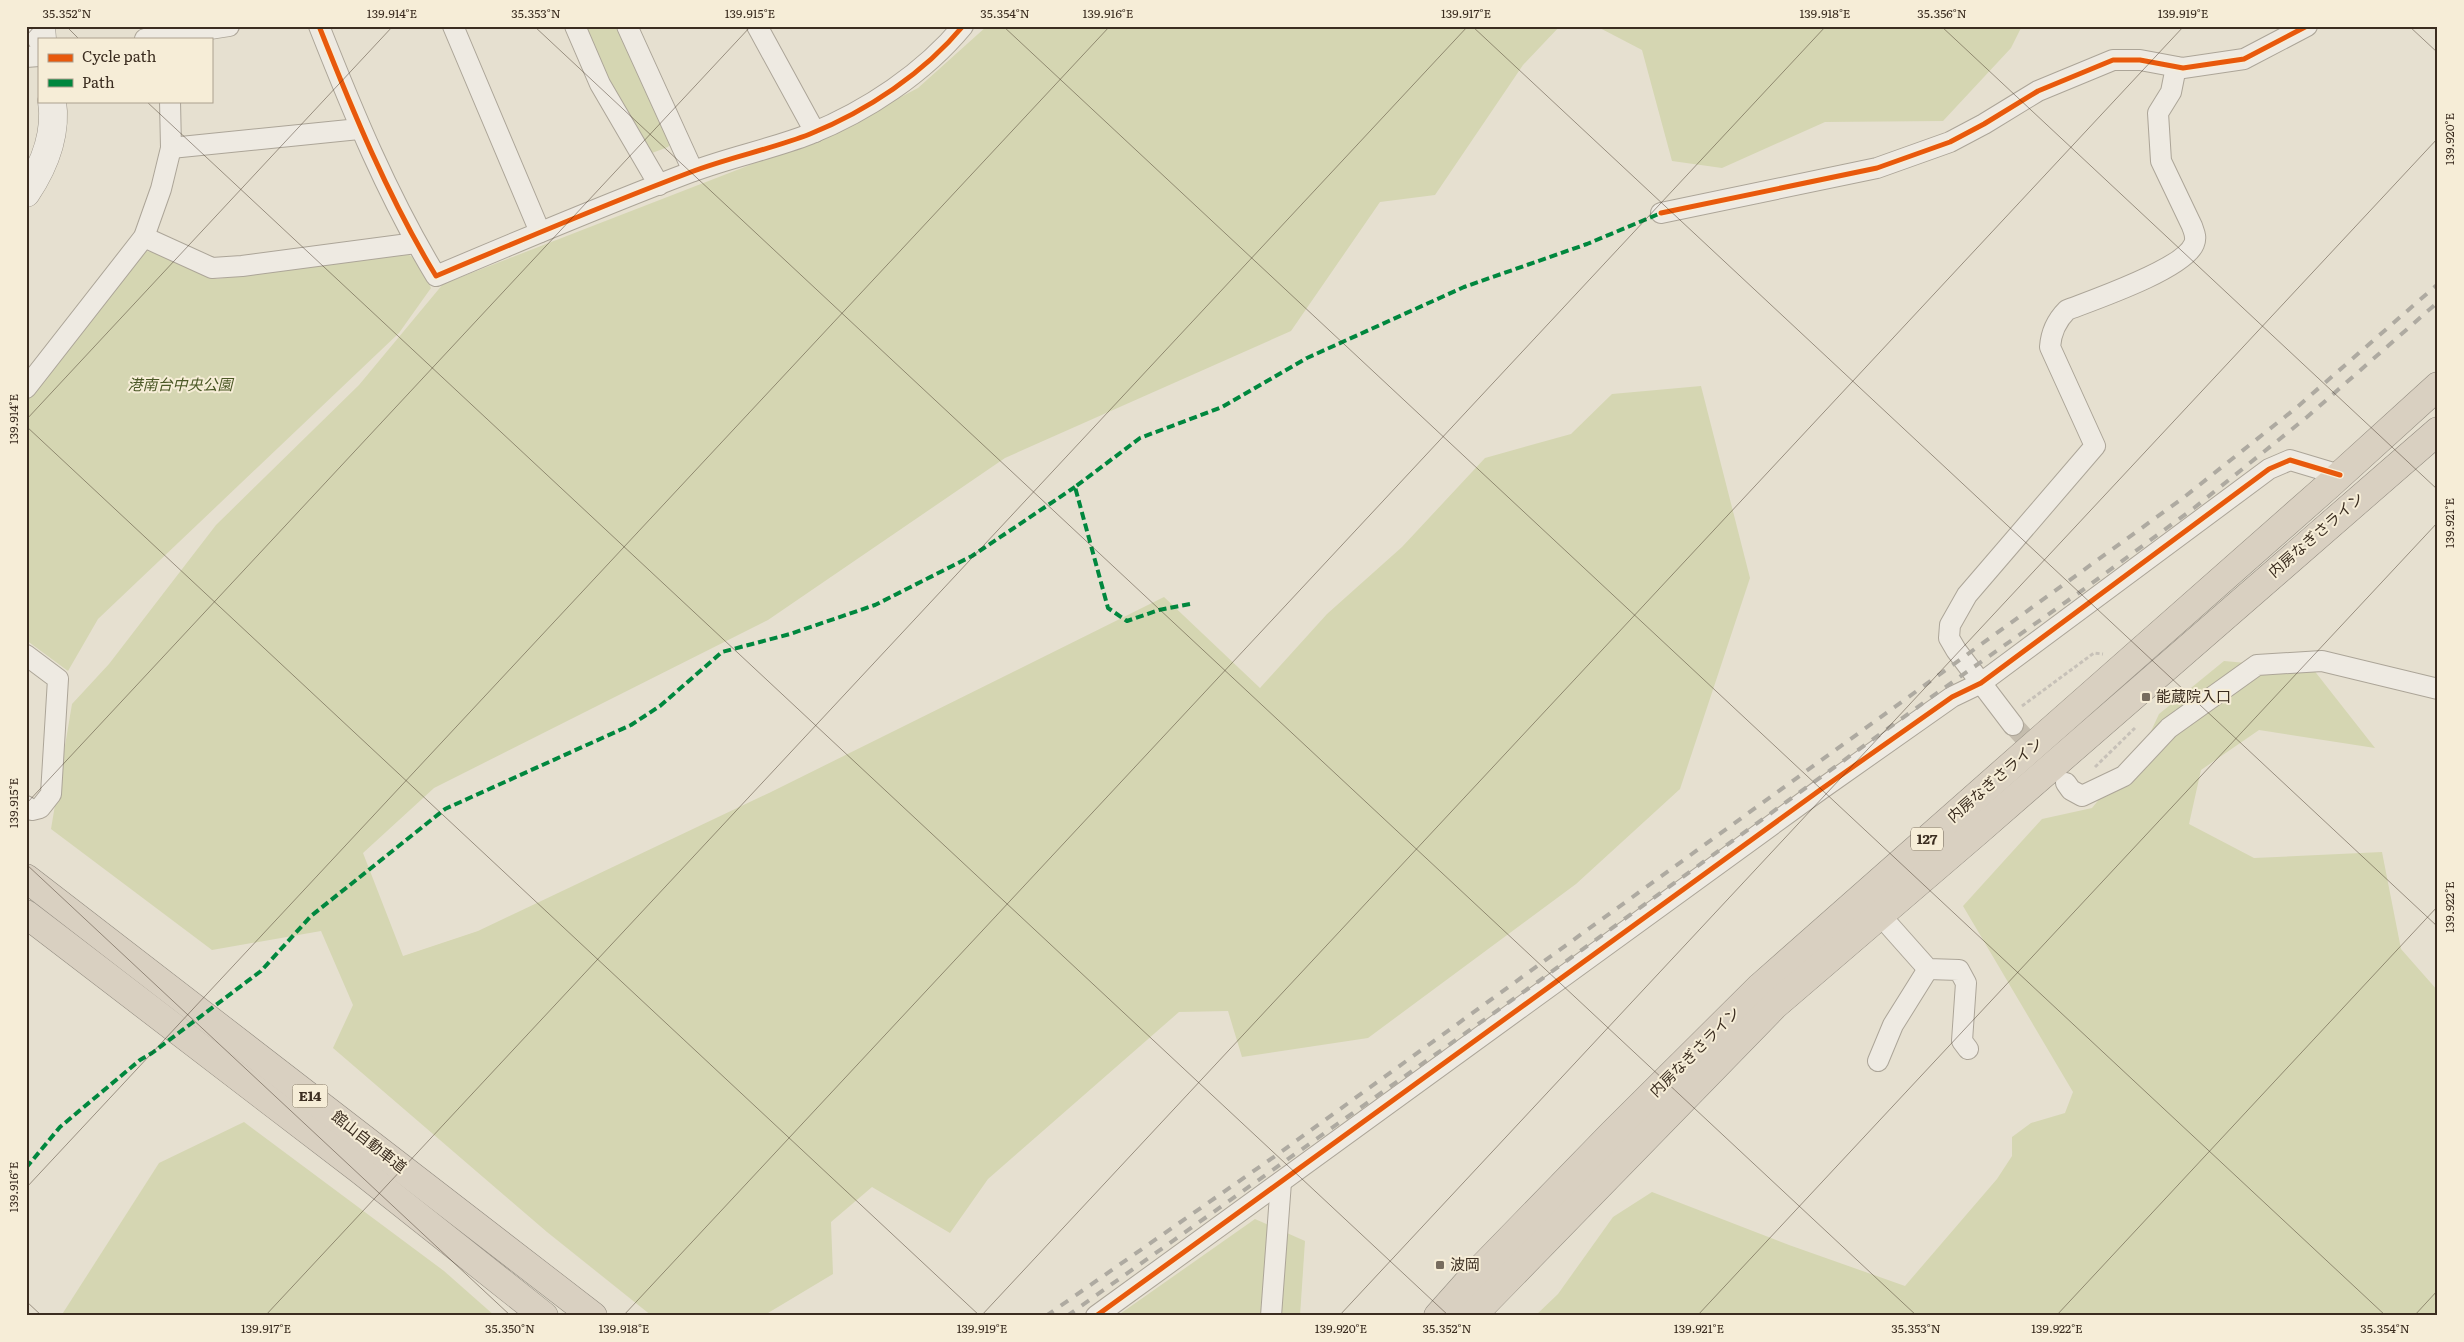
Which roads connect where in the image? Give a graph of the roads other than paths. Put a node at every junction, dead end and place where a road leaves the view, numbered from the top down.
1 (229, 26) edge
2 (319, 26) edge
3 (453, 26) edge
4 (575, 26) edge
5 (627, 26) edge
6 (758, 26) edge
7 (963, 26) edge
8 (2307, 26) edge
9 (155, 38) edge
10 (2176, 67) junction
11 (52, 102) edge
12 (170, 102) edge
13 (359, 128) junction
14 (815, 132) junction
15 (171, 148) junction
16 (693, 171) junction
17 (659, 185) junction
18 (26, 193) edge
19 (1661, 213) dead end
20 (540, 232) junction
21 (144, 237) junction
22 (416, 242) junction
23 (2438, 386) edge
24 (26, 388) edge
25 (2438, 431) edge
26 (2340, 475) junction
27 (26, 654) edge
28 (1981, 682) junction
29 (2438, 689) edge
30 (2010, 721) tunnel mouth
31 (2069, 786) road end
32 (26, 806) edge
33 (26, 878) edge
34 (26, 914) edge
35 (1880, 915) junction
36 (1928, 969) junction
37 (1968, 1049) dead end
38 (1878, 1061) dead end
39 (1281, 1182) junction
40 (544, 1316) edge
41 (593, 1316) edge
42 (1096, 1316) edge
43 (1271, 1316) edge
44 (1438, 1316) edge
45 (1472, 1316) edge

1 - 9 street
2 - 13 street
3 - 20 street
4 - 17 street
5 - 16 street
6 - 14 street
7 - 14 street
8 - 10 street
10 - 19 street
10 - 28 street
11 - 18 street
12 - 15 street
13 - 15 street
13 - 22 street
14 - 16 street
15 - 21 street
16 - 17 street
17 - 20 street
20 - 22 street
21 - 22 street
21 - 24 street
23 - 26 highway, 内房なぎさライン / 127
25 - 35 highway, 内房なぎさライン / 127
26 - 28 street
26 - 44 highway, 内房なぎさライン / 127
27 - 32 street
28 - 30 street
28 - 39 street
29 - 31 street
33 - 41 highway, 館山自動車道 / E14
34 - 40 highway, 館山自動車道 / E14
35 - 36 street
35 - 45 highway, 内房なぎさライン / 127
36 - 37 street
36 - 38 street
39 - 42 street
39 - 43 street

